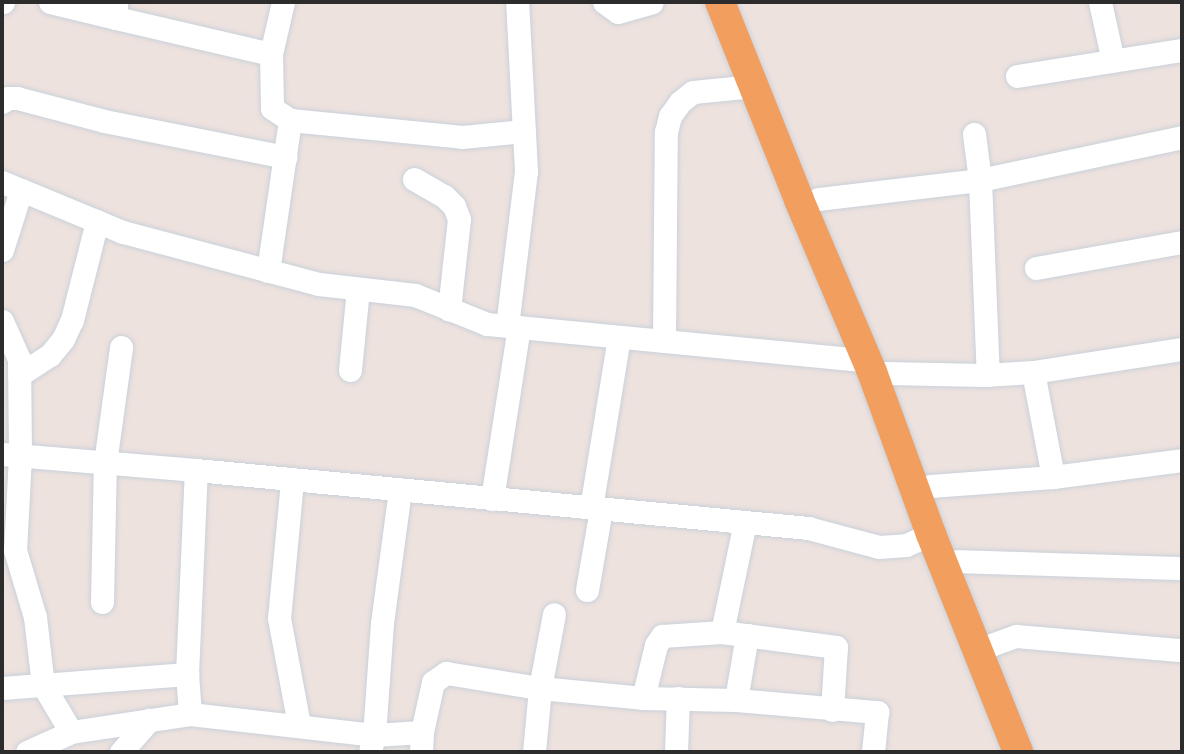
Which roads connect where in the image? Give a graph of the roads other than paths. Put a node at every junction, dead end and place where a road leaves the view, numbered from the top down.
1 (50, 2) edge
2 (283, 2) edge
3 (517, 2) edge
4 (604, 2) edge
5 (652, 2) edge
6 (720, 2) edge
7 (741, 2) edge
8 (1100, 2) edge
9 (116, 10) edge
10 (1182, 50) edge
11 (271, 54) junction
12 (1113, 61) junction
13 (1017, 76) dead end
14 (754, 86) junction
15 (2, 102) edge
16 (290, 120) junction
17 (524, 131) junction
18 (974, 134) dead end
19 (1182, 137) edge
20 (285, 157) junction
21 (414, 179) dead end
22 (980, 180) junction
23 (11, 186) edge
24 (818, 199) junction
25 (97, 221) junction
26 (1182, 242) edge
27 (2, 250) edge
28 (1036, 268) dead end
29 (268, 271) junction
30 (358, 289) junction
31 (449, 309) junction
32 (2, 321) edge
33 (513, 327) junction
34 (619, 337) junction
35 (664, 341) junction
36 (121, 347) dead end
37 (1182, 349) edge
38 (877, 367) junction
39 (349, 369) dead end
40 (1033, 372) junction
41 (19, 375) junction
42 (988, 375) junction
43 (11, 455) edge
44 (1182, 460) edge
45 (105, 463) junction
46 (197, 470) junction
47 (1053, 477) junction
48 (292, 481) junction
49 (930, 486) junction
50 (400, 490) junction
51 (492, 499) junction
52 (596, 509) junction
53 (745, 522) junction
54 (931, 534) junction
55 (958, 561) junction
56 (1182, 568) edge
57 (587, 590) dead end
58 (102, 602) dead end
59 (554, 614) dead end
60 (722, 632) junction
61 (747, 635) junction
62 (991, 645) junction
63 (1178, 650) dead end
64 (187, 674) junction
65 (43, 685) junction
66 (2, 688) edge
67 (540, 688) junction
68 (643, 698) junction
69 (678, 698) junction
70 (736, 700) junction
71 (832, 710) junction
72 (190, 714) junction
73 (149, 720) junction
74 (299, 725) junction
75 (71, 732) junction
76 (422, 742) edge
77 (372, 744) edge
78 (27, 752) edge
79 (121, 752) edge
80 (534, 752) edge
81 (676, 752) edge
82 (873, 752) edge
83 (1018, 752) edge
84 (1034, 752) edge

1 - 9 street
2 - 11 street
3 - 17 street
4 - 5 street
6 - 14 main road
7 - 24 main road
8 - 12 street
9 - 11 street
10 - 12 street
11 - 16 street
12 - 13 street
14 - 35 street
14 - 38 main road
15 - 20 street
16 - 17 street
16 - 20 street
17 - 33 street
18 - 22 street
19 - 22 street
20 - 29 street
21 - 31 street
22 - 24 street
22 - 42 street
23 - 25 street
23 - 27 street
24 - 38 main road
25 - 29 street
25 - 41 street
26 - 28 street
29 - 30 street
30 - 31 street
30 - 39 street
31 - 33 street
32 - 41 street
33 - 34 street
33 - 51 street
34 - 35 street
34 - 52 street
35 - 38 street
36 - 45 street
37 - 40 street
38 - 42 street
38 - 49 main road
38 - 54 main road
40 - 42 street
40 - 47 street
41 - 43 street
43 - 45 street
43 - 65 street
44 - 47 street
45 - 46 street
45 - 58 street
46 - 48 street
46 - 64 street
47 - 49 street
48 - 50 street
48 - 74 street
49 - 55 main road
50 - 51 street
50 - 77 street
51 - 52 street
52 - 53 street
52 - 57 street
53 - 54 street
53 - 60 street
54 - 83 main road
55 - 56 street
55 - 62 main road
59 - 67 street
60 - 61 street
60 - 68 street
61 - 70 street
61 - 71 street
62 - 63 street
62 - 84 main road
64 - 65 street
64 - 72 street
65 - 66 street
65 - 75 street
67 - 68 street
67 - 76 street
67 - 80 street
68 - 69 street
69 - 70 street
69 - 81 street
70 - 71 street
71 - 82 street
72 - 73 street
72 - 74 street
73 - 75 street
73 - 79 street
74 - 77 street
75 - 78 street
76 - 77 street

